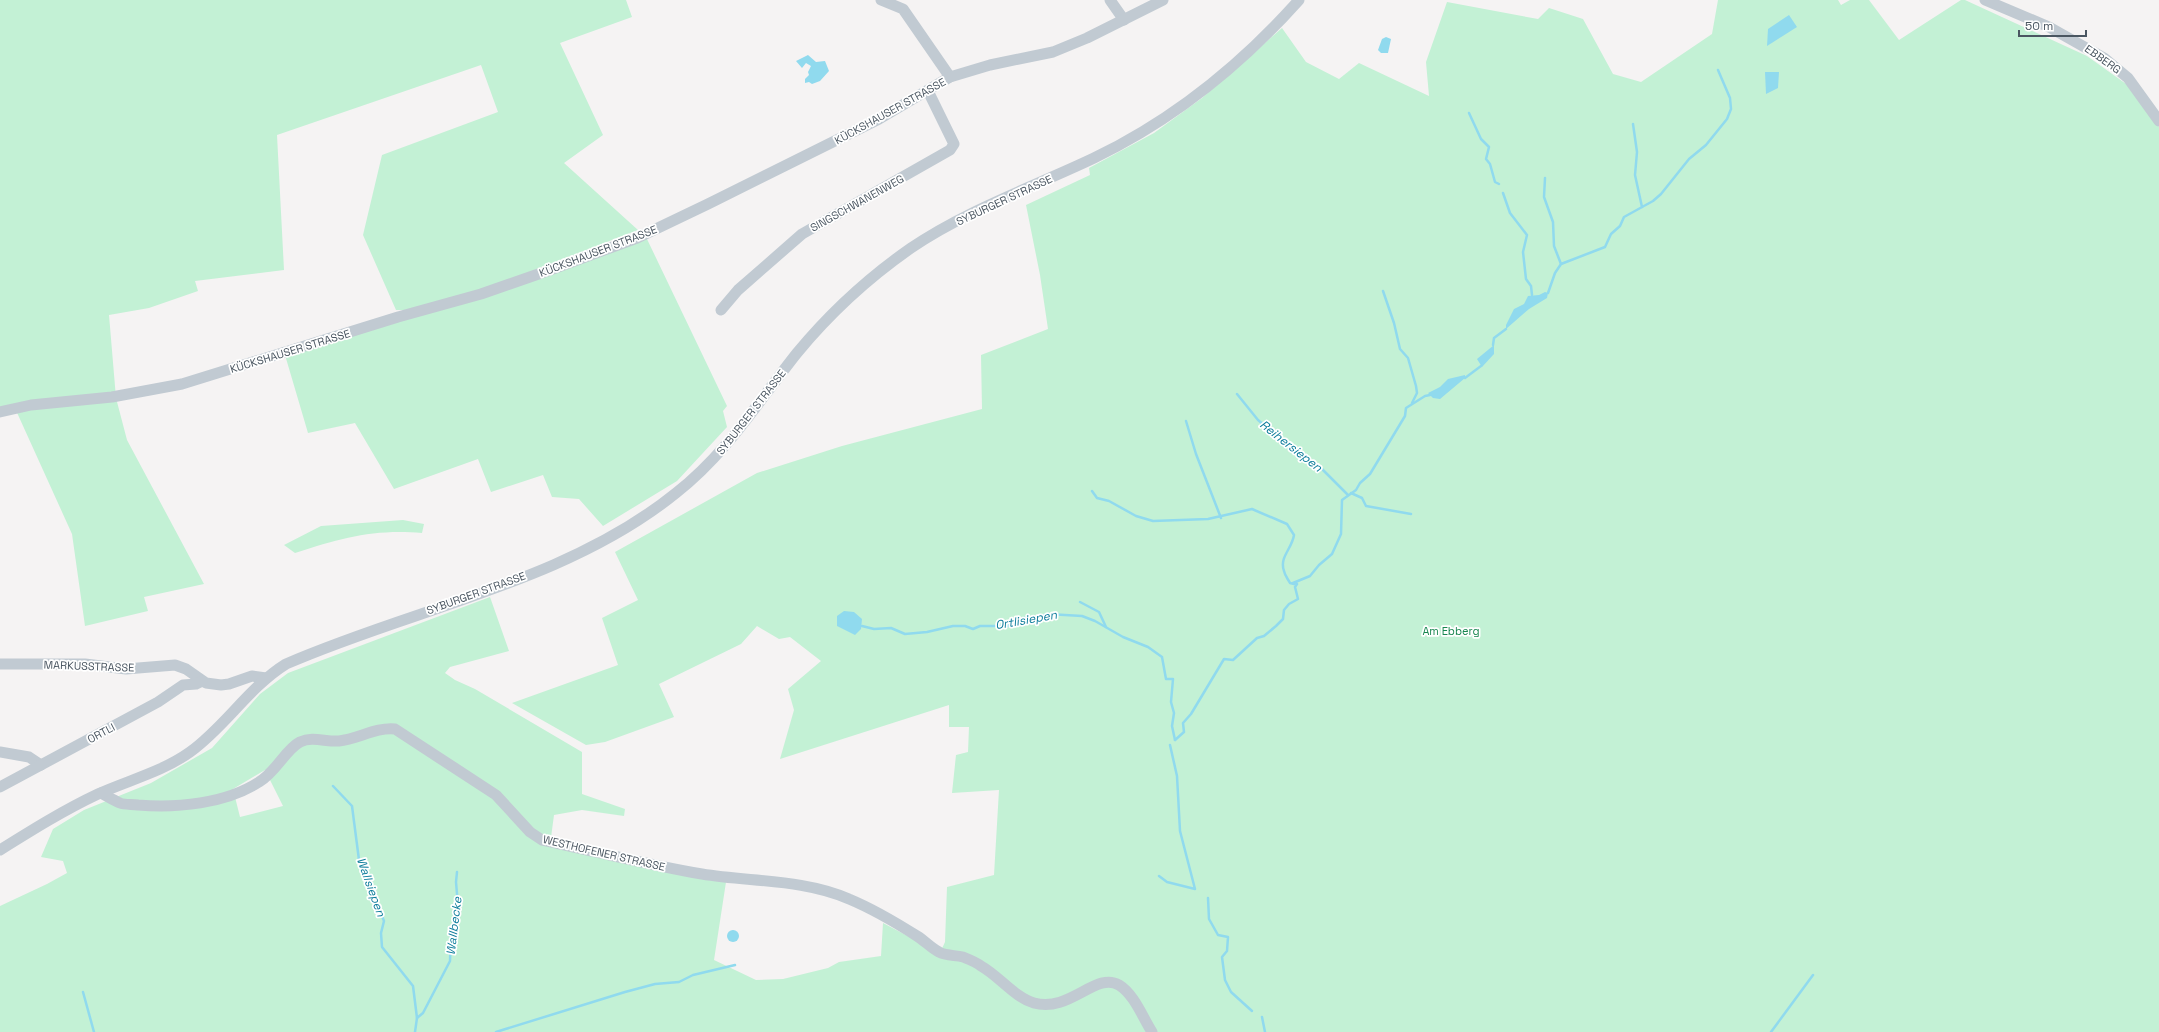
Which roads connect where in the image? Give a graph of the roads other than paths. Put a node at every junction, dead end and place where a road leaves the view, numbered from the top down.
1 (880, 0) edge
2 (1110, 0) edge
3 (1163, 0) edge
4 (1299, 0) edge
5 (1985, 0) edge
6 (904, 4) edge
7 (1124, 20) junction
8 (950, 77) junction
9 (928, 91) junction
10 (2159, 121) edge
11 (721, 310) dead end
12 (0, 412) edge
13 (0, 664) edge
14 (266, 678) junction
15 (204, 682) junction
16 (0, 752) edge
17 (41, 765) junction
18 (0, 787) edge
19 (101, 793) junction
20 (0, 850) edge
21 (1152, 1032) edge

1 - 6 street
2 - 7 street
3 - 7 street, KÜCKSHAUSER STRASSE
4 - 14 street, SYBURGER STRASSE
5 - 10 street, EBBERG
6 - 8 street
7 - 8 street, KÜCKSHAUSER STRASSE
8 - 9 street, KÜCKSHAUSER STRASSE
9 - 11 street, SINGSCHWANENWEG
9 - 12 street, KÜCKSHAUSER STRASSE
13 - 15 street, MARKUSSTRASSE
14 - 15 street
14 - 19 street, SYBURGER STRASSE
15 - 17 street, ORTLI
16 - 17 street
17 - 18 street, ORTLI
19 - 20 street
19 - 21 street, WESTHOFENER STRASSE

